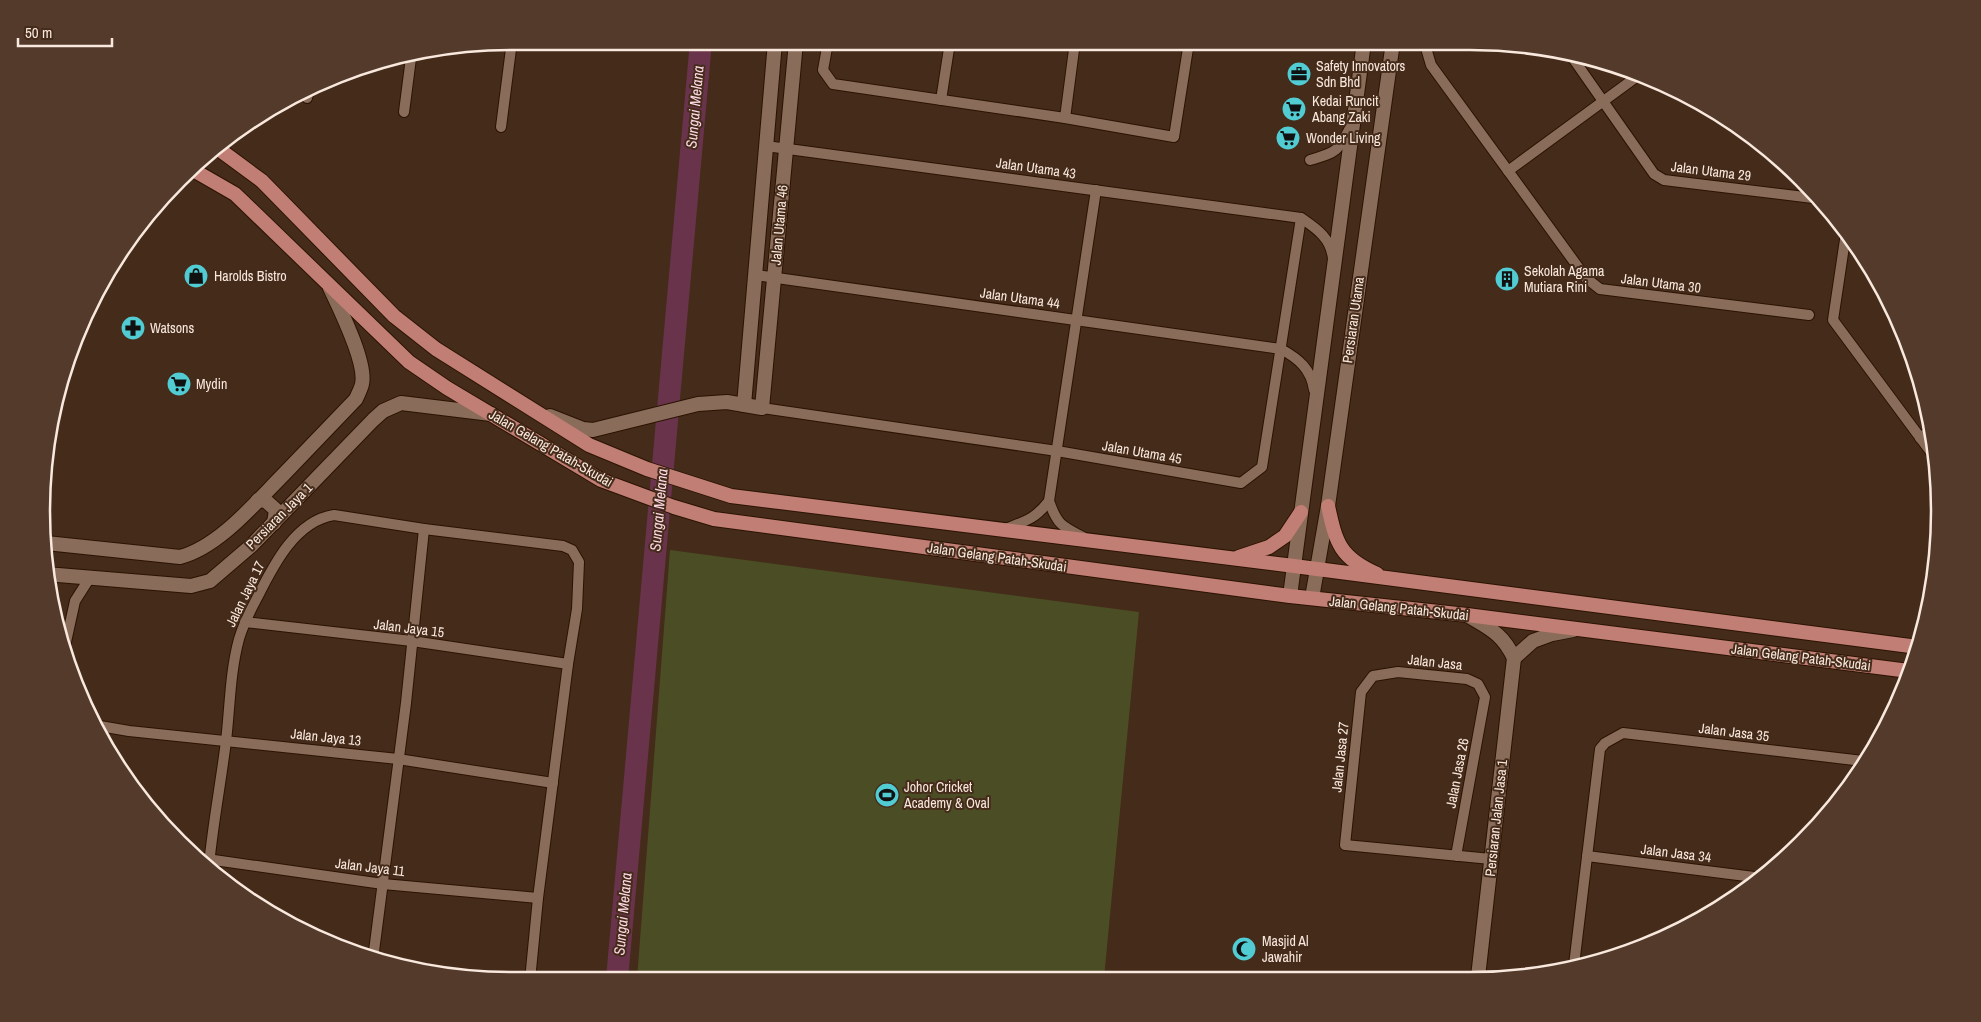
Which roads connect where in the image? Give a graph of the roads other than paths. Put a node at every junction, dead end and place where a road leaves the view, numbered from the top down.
1 (511, 50) edge
2 (774, 50) edge
3 (795, 50) edge
4 (827, 50) edge
5 (949, 50) edge
6 (1074, 50) edge
7 (1187, 50) edge
8 (1363, 50) edge
9 (1392, 50) edge
10 (1427, 50) edge
11 (411, 62) edge
12 (1576, 63) edge
13 (1633, 80) edge
14 (941, 100) junction
15 (1603, 102) junction
16 (404, 112) dead end
17 (1065, 118) junction
18 (1354, 120) junction
19 (501, 128) dead end
20 (766, 146) junction
21 (786, 149) junction
22 (222, 152) edge
23 (1310, 160) dead end
24 (1508, 171) junction
25 (199, 172) edge
26 (1096, 190) junction
27 (1808, 197) edge
28 (1301, 218) junction
29 (1845, 243) edge
30 (1334, 269) junction
31 (756, 275) junction
32 (774, 277) junction
33 (330, 288) junction
34 (1809, 316) dead end
35 (1076, 320) junction
36 (1280, 349) junction
37 (1316, 403) junction
38 (744, 405) junction
39 (762, 408) junction
40 (530, 409) junction
41 (492, 414) junction
42 (1924, 435) edge
43 (1920, 438) junction
44 (1926, 446) edge
45 (1057, 452) junction
46 (258, 500) junction
47 (1049, 501) junction
48 (1328, 506) junction
49 (1301, 512) junction
50 (274, 523) junction
51 (424, 529) junction
52 (1002, 530) junction
53 (1089, 540) junction
54 (51, 544) edge
55 (1234, 559) junction
56 (1294, 566) junction
57 (1318, 570) junction
58 (55, 575) edge
59 (89, 579) junction
60 (1390, 579) junction
61 (1290, 596) junction
62 (1312, 598) junction
63 (1466, 615) junction
64 (245, 622) junction
65 (1574, 630) junction
66 (67, 635) edge
67 (412, 641) junction
68 (1911, 646) edge
69 (1514, 658) junction
70 (568, 664) junction
71 (1903, 670) edge
72 (1373, 676) joint
73 (1485, 696) joint
74 (104, 727) edge
75 (226, 741) junction
76 (398, 759) junction
77 (1857, 760) edge
78 (553, 783) junction
79 (1456, 856) junction
80 (1587, 856) junction
81 (207, 858) edge
82 (1491, 859) junction
83 (211, 862) edge
84 (1751, 877) edge
85 (384, 884) junction
86 (538, 898) junction
87 (374, 951) edge
88 (1575, 959) edge
89 (531, 972) edge
90 (1479, 972) edge

1 - 19 street
2 - 20 street, Jalan Utama 46
3 - 21 street, Jalan Utama 46
4 - 14 street
5 - 14 street
6 - 17 street
7 - 17 street
8 - 18 street, Persiaran Utama
9 - 48 street, Persiaran Utama
10 - 24 street, Jalan Utama 30
11 - 16 street
12 - 15 street, Jalan Utama 29
13 - 15 street
14 - 17 street
15 - 24 street
15 - 27 street, Jalan Utama 29
18 - 23 street
18 - 30 street, Persiaran Utama
20 - 21 street, Jalan Utama 43
20 - 31 street, Jalan Utama 46
21 - 26 street, Jalan Utama 43
21 - 32 street, Jalan Utama 46
22 - 40 main road, Jalan Gelang Patah-Skudai
24 - 34 street, Jalan Utama 30
25 - 33 main road, Jalan Gelang Patah-Skudai
26 - 28 street, Jalan Utama 43
26 - 35 street
28 - 30 street
28 - 36 street, Jalan Utama 45
29 - 43 street
30 - 37 street, Persiaran Utama
31 - 32 street, Jalan Utama 44
31 - 38 street, Jalan Utama 46
32 - 35 street, Jalan Utama 44
32 - 39 street, Jalan Utama 46
33 - 41 main road, Jalan Gelang Patah-Skudai
33 - 46 street, Persiaran Jaya 1
35 - 36 street, Jalan Utama 44
35 - 45 street
36 - 37 street
36 - 45 street, Jalan Utama 45
37 - 49 street, Persiaran Utama
38 - 39 street
38 - 40 street
39 - 45 street, Jalan Utama 45
40 - 52 main road, Jalan Gelang Patah-Skudai
41 - 50 street, Persiaran Jaya 1
41 - 61 main road, Jalan Gelang Patah-Skudai
42 - 43 street
43 - 44 street
45 - 47 street
46 - 50 street
46 - 54 street, Persiaran Jaya 1
47 - 52 street
47 - 53 street
48 - 57 street, Persiaran Utama
48 - 60 main road
49 - 55 main road
49 - 56 street, Persiaran Utama
50 - 59 street, Persiaran Jaya 1
51 - 64 street, Jalan Jaya 17
51 - 67 street
51 - 70 street, Jalan Jaya 17
52 - 53 main road, Jalan Gelang Patah-Skudai
53 - 55 main road, Jalan Gelang Patah-Skudai
55 - 56 main road, Jalan Gelang Patah-Skudai
56 - 57 main road, Jalan Gelang Patah-Skudai
56 - 61 street, Persiaran Utama
57 - 60 main road, Jalan Gelang Patah-Skudai
57 - 62 street, Persiaran Utama
58 - 59 street, Persiaran Jaya 1
59 - 66 street
60 - 68 main road, Jalan Gelang Patah-Skudai
61 - 62 main road, Jalan Gelang Patah-Skudai
62 - 63 main road, Jalan Gelang Patah-Skudai
63 - 65 main road, Jalan Gelang Patah-Skudai
63 - 69 street
64 - 67 street, Jalan Jaya 15
64 - 75 street, Jalan Jaya 17
65 - 69 street
65 - 71 main road, Jalan Gelang Patah-Skudai
67 - 70 street, Jalan Jaya 15
67 - 76 street
69 - 82 street, Persiaran Jalan Jasa 1
70 - 78 street
72 - 73 street, Jalan Jasa
72 - 79 street, Jalan Jasa 27
73 - 79 street, Jalan Jasa 26
74 - 75 street, Jalan Jaya 13
75 - 76 street, Jalan Jaya 13
75 - 81 street, Jalan Jaya 17
76 - 78 street, Jalan Jaya 13
76 - 85 street
77 - 80 street, Jalan Jasa 35
78 - 86 street
79 - 82 street
80 - 84 street, Jalan Jasa 34
80 - 88 street
82 - 90 street, Persiaran Jalan Jasa 1
83 - 85 street, Jalan Jaya 11
85 - 86 street, Jalan Jaya 11
85 - 87 street
86 - 89 street

